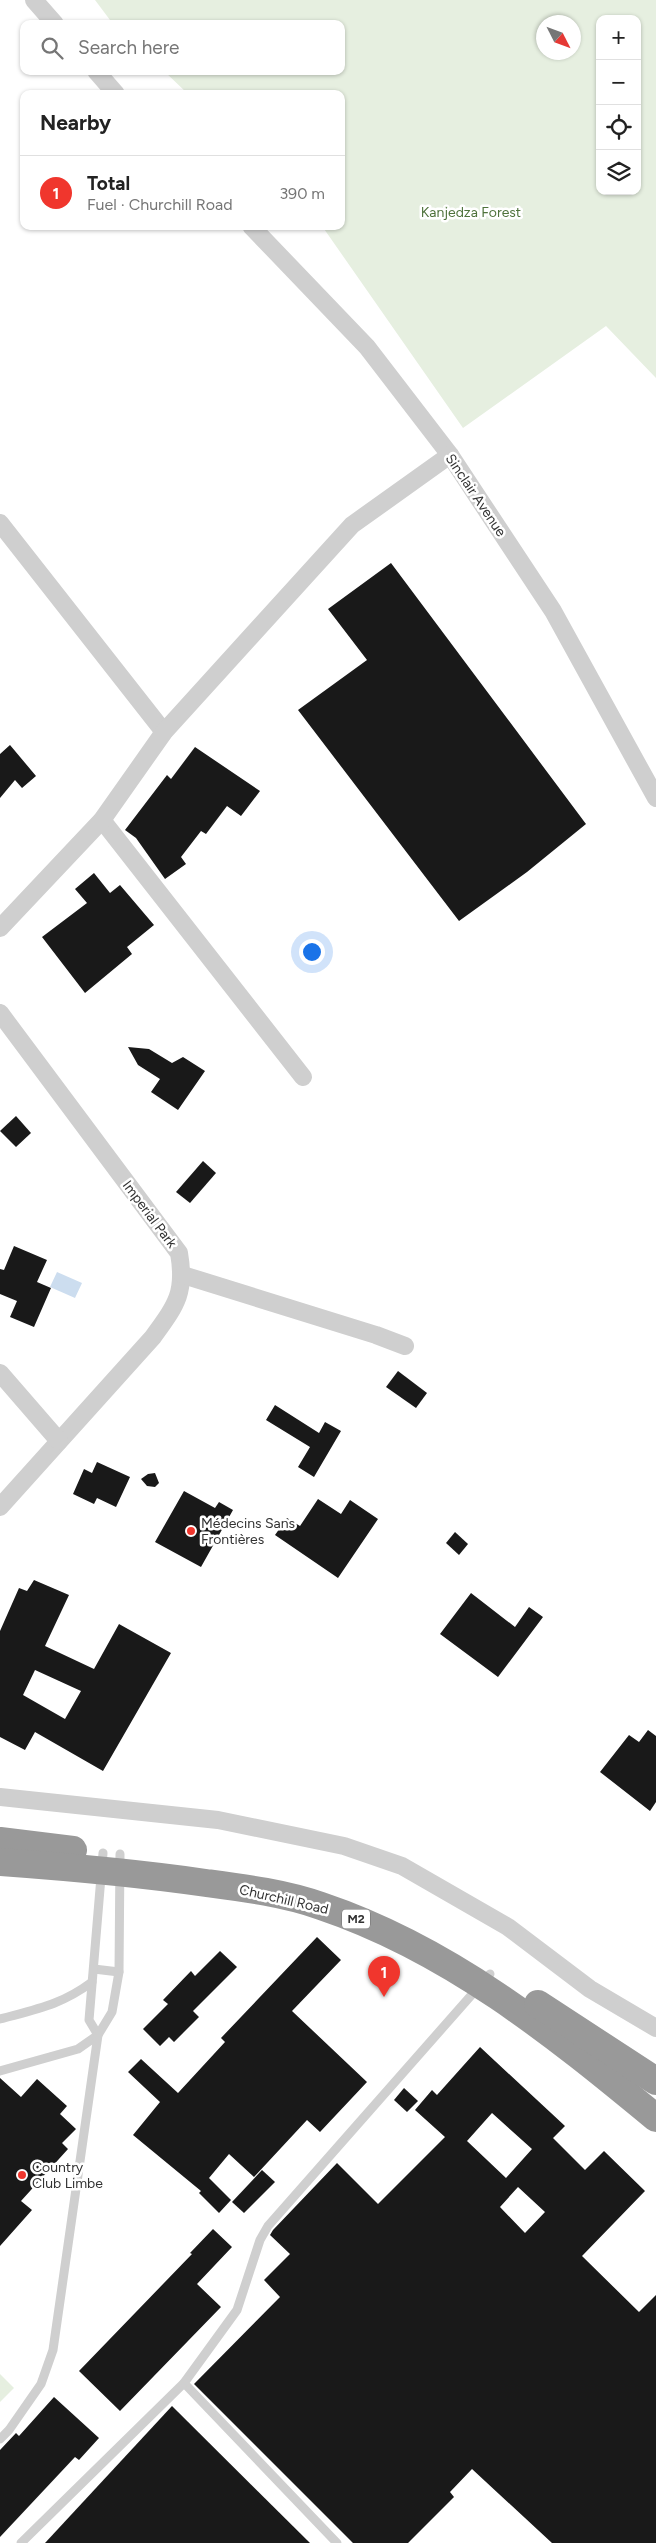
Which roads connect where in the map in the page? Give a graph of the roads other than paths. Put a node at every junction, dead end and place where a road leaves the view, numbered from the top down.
1 (34, 0) edge
2 (52, 20) edge
3 (99, 75) edge
4 (113, 90) edge
5 (254, 230) edge
6 (450, 455) junction
7 (0, 524) edge
8 (164, 732) junction
9 (656, 798) edge
10 (102, 820) junction
11 (0, 928) edge
12 (0, 1013) edge
13 (303, 1077) dead end
14 (183, 1275) junction
15 (404, 1346) dead end
16 (0, 1373) edge
17 (59, 1441) junction
18 (0, 1507) edge
19 (0, 1797) edge
20 (0, 1841) edge
21 (0, 1862) edge
22 (111, 1862) junction
23 (94, 1969) junction
24 (119, 1972) junction
25 (486, 1979) junction
26 (92, 1982) junction
27 (0, 2019) edge
28 (656, 2028) edge
29 (98, 2035) junction
30 (0, 2071) edge
31 (656, 2081) edge
32 (656, 2118) edge
33 (184, 2383) junction
34 (0, 2439) edge
35 (21, 2543) edge
36 (338, 2543) edge

1 - 2 street
3 - 4 street
5 - 6 street, Sinclair Avenue
6 - 8 street
6 - 9 street, Sinclair Avenue
7 - 8 street
8 - 10 street
10 - 11 street
10 - 13 street
12 - 14 street, Imperial Park
14 - 15 street
14 - 17 street, Imperial Park
16 - 17 street
17 - 18 street, Imperial Park
19 - 28 street
20 - 22 highway, Churchill Road / M2
21 - 22 highway, Churchill Road / M2
22 - 23 lane
22 - 24 lane
22 - 25 highway, Churchill Road / M2
23 - 24 lane
23 - 26 lane
24 - 29 lane
25 - 31 highway, Churchill Road / M2
25 - 32 highway, Churchill Road / M2
25 - 33 lane
26 - 27 lane
26 - 29 lane
29 - 30 lane
29 - 34 lane
33 - 35 lane
33 - 36 lane

